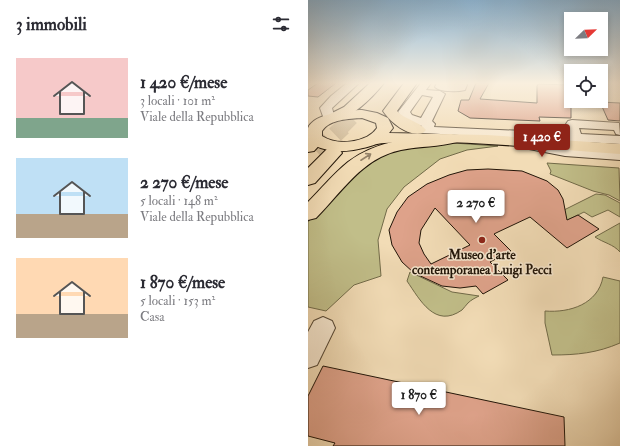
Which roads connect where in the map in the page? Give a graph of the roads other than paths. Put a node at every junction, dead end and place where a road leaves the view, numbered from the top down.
1 (330, 104) edge
2 (356, 104) edge
3 (366, 104) edge
4 (388, 104) edge
5 (408, 104) edge
6 (435, 104) edge
7 (394, 105) joint
8 (361, 109) tunnel mouth
9 (380, 118) junction
10 (498, 124) dead end
11 (423, 127) junction
12 (620, 131) edge
13 (317, 136) edge
14 (576, 136) junction
15 (459, 139) junction
16 (620, 140) edge
17 (367, 141) junction
18 (620, 145) edge
19 (620, 149) edge
20 (620, 156) edge
21 (308, 179) edge
22 (308, 201) edge
23 (308, 213) edge
24 (323, 328) dead end
25 (308, 356) edge

1 - 13 street
2 - 13 main road
3 - 8 main road
4 - 9 main road
5 - 11 street
6 - 11 street
7 - 9 main road
7 - 11 main road
9 - 11 main road
9 - 13 main road
9 - 17 main road
10 - 14 street
11 - 14 main road
12 - 14 street
13 - 17 main road
13 - 21 main road
14 - 16 street
14 - 18 main road
15 - 17 main road
15 - 19 main road
15 - 20 street
23 -> 15 main road
17 - 22 main road
24 - 25 street

